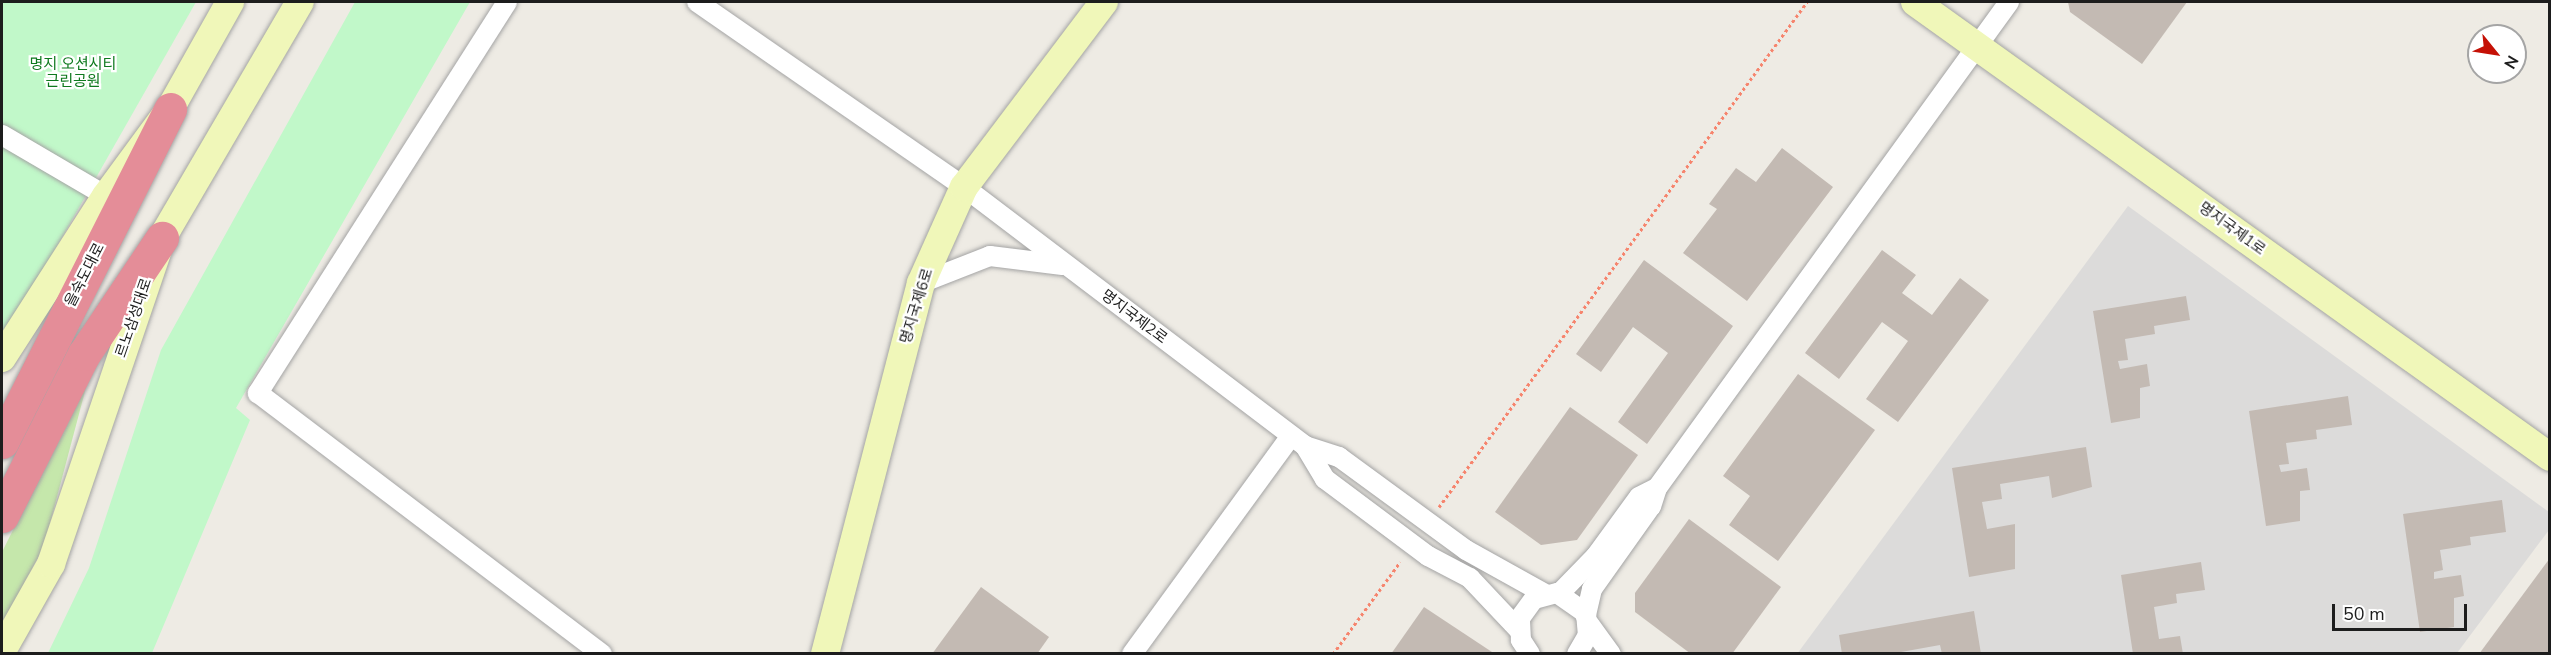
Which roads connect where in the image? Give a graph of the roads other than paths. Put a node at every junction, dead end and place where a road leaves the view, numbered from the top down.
1 (230, 2) edge
2 (300, 2) edge
3 (507, 2) edge
4 (697, 2) edge
5 (1104, 2) edge
6 (1915, 2) edge
7 (2009, 2) edge
8 (1976, 46) junction
9 (170, 110) junction
10 (2, 135) edge
11 (964, 188) junction
12 (106, 196) junction
13 (162, 238) junction
14 (1068, 266) junction
15 (921, 283) junction
16 (2, 358) edge
17 (2, 441) edge
18 (1298, 441) junction
19 (2550, 457) edge
20 (1657, 488) junction
21 (2, 516) edge
22 (1552, 594) junction
23 (1587, 620) junction
24 (1518, 629) junction
25 (2, 651) edge
26 (1527, 653) edge
27 (602, 654) edge
28 (825, 654) edge
29 (1132, 654) edge
30 (1577, 654) edge
31 (1611, 654) edge

1 - 9 main road
2 - 13 main road, 르노삼성대로
3 - 27 street
4 - 11 street, 명지국제2로
5 - 11 main road, 명지국제6로
6 - 8 main road, 명지국제1로
7 - 8 street
8 - 19 main road, 명지국제1로
8 - 20 street
9 - 12 main road
9 - 17 highway, 을숙도대로
10 - 12 street
11 - 14 street, 명지국제2로
11 - 15 main road, 명지국제6로
12 - 16 main road
13 - 21 highway
13 - 25 main road, 르노삼성대로
14 - 15 street
14 - 18 street, 명지국제2로
15 - 28 main road, 명지국제6로
18 - 22 street, 명지국제2로
18 - 24 street, 명지국제2로
18 - 29 street
20 - 22 street
20 - 23 street
22 - 23 street, 명지국제2로
22 - 24 street
23 - 30 street
23 - 31 street
24 - 26 street

